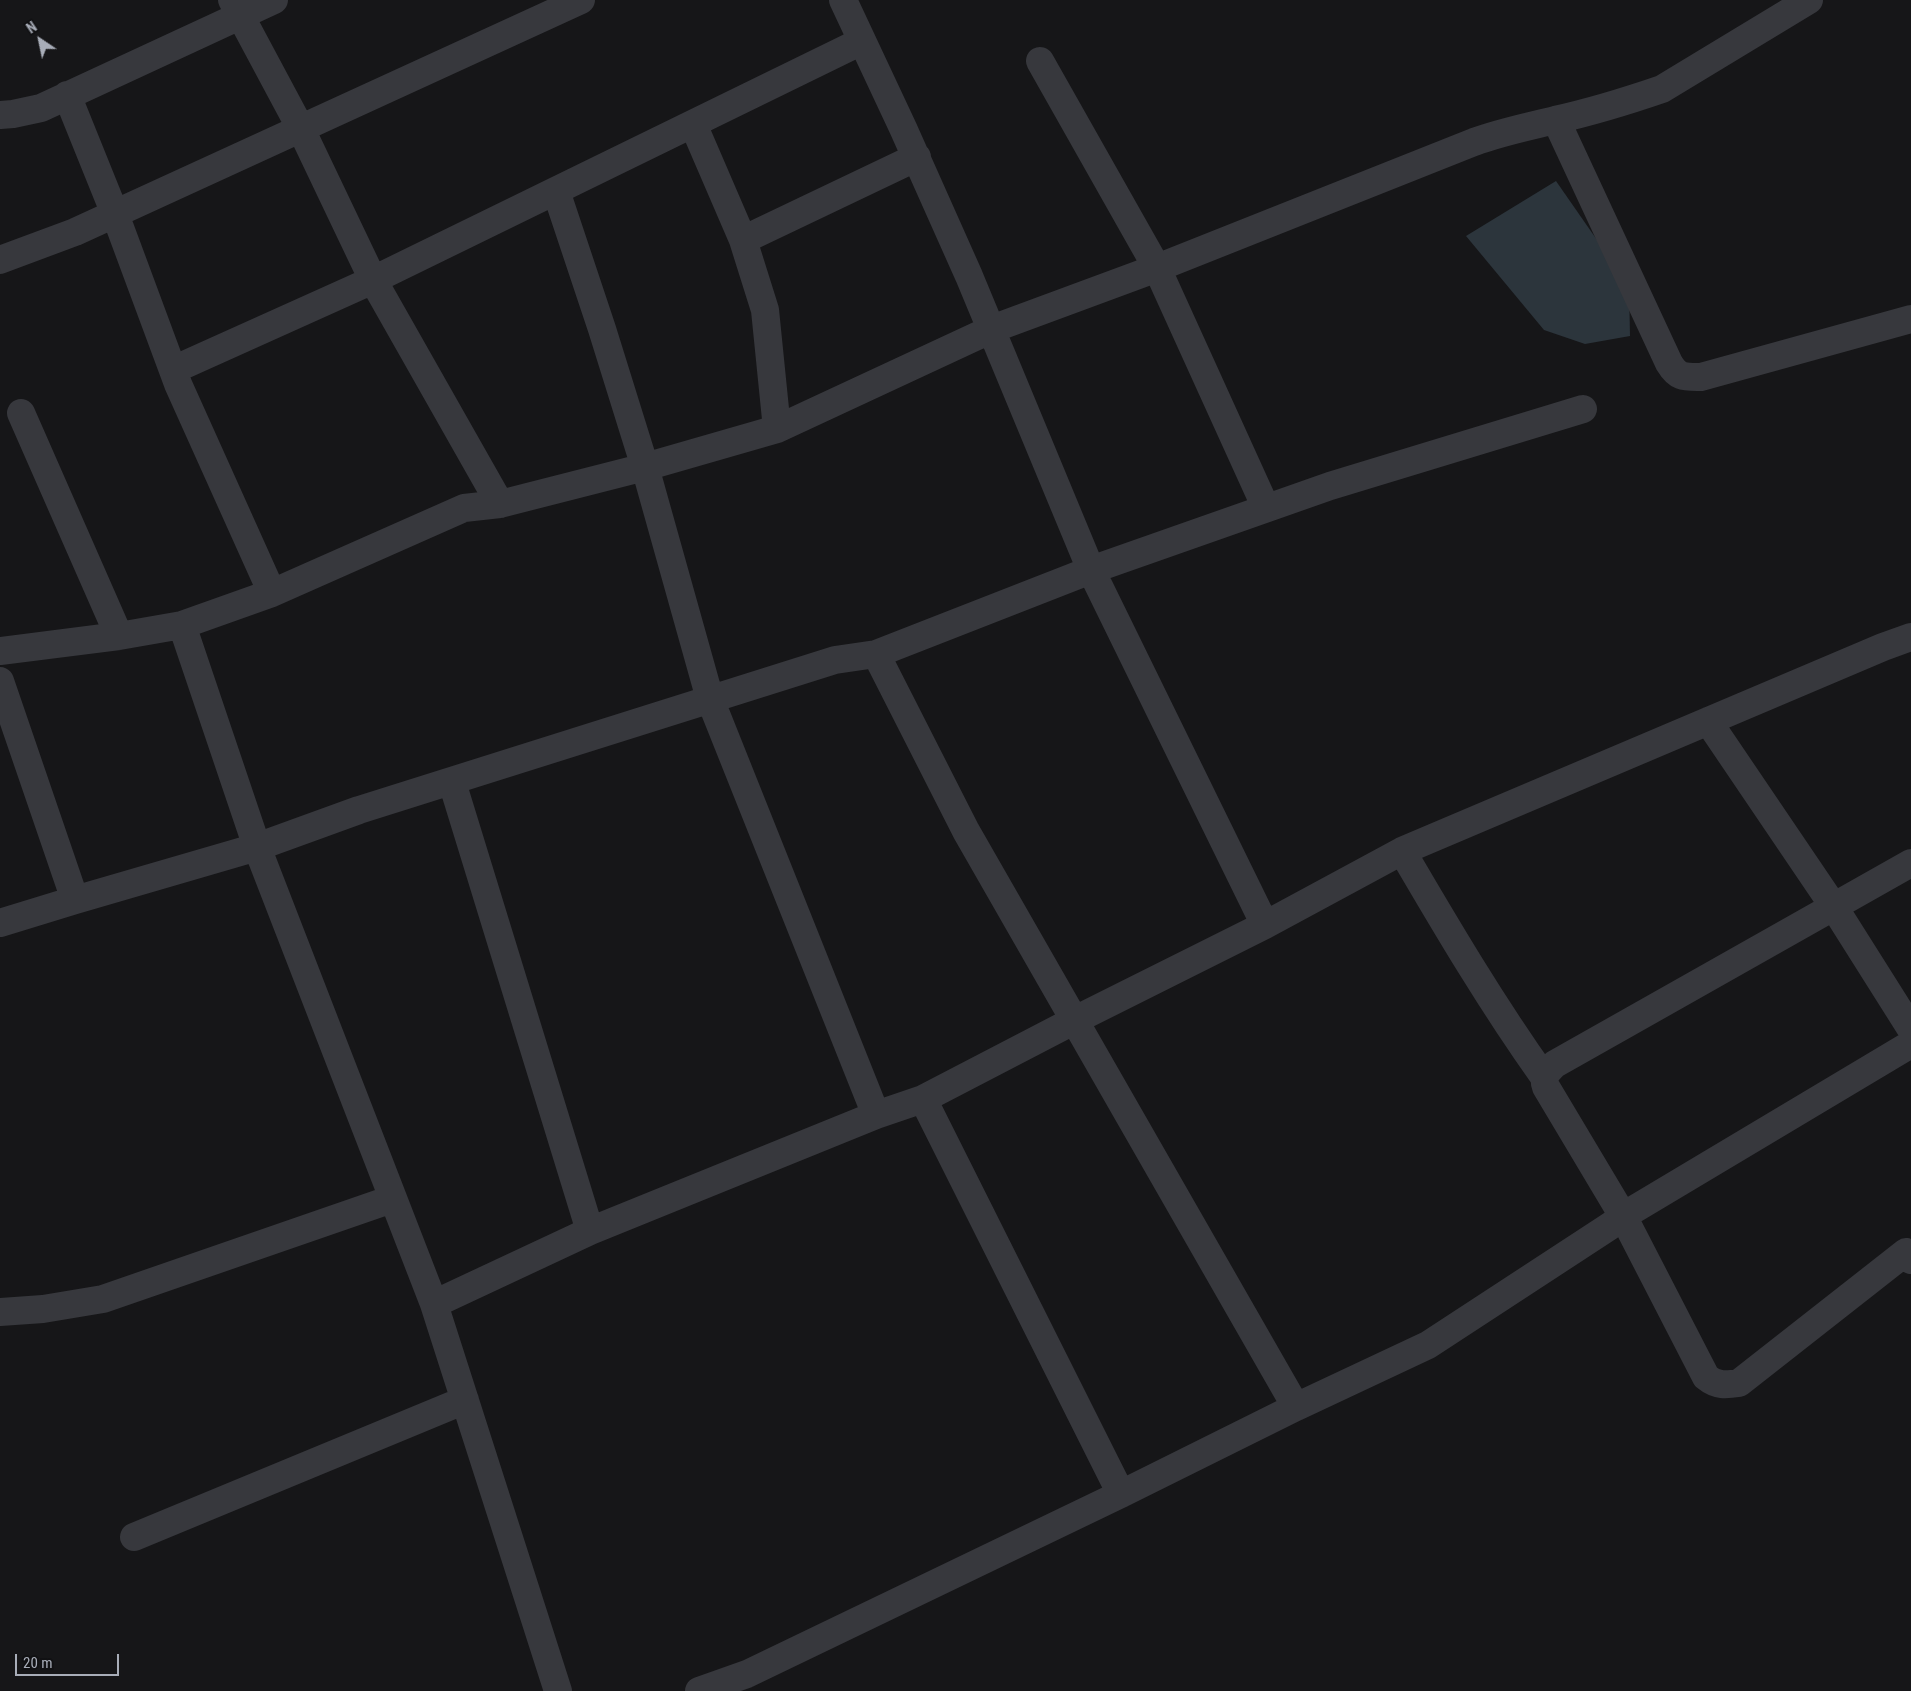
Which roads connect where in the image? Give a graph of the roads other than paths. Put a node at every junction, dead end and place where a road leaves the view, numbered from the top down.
1 (274, 0) edge
2 (581, 0) edge
3 (843, 0) edge
4 (1809, 0) edge
5 (236, 8) edge
6 (862, 41) junction
7 (1040, 61) dead end
8 (67, 95) junction
9 (0, 115) edge
10 (1556, 120) junction
11 (693, 124) junction
12 (301, 129) junction
13 (916, 157) junction
14 (556, 191) junction
15 (115, 214) junction
16 (743, 240) junction
17 (0, 260) edge
18 (1157, 268) junction
19 (373, 280) junction
20 (1911, 319) edge
21 (992, 329) junction
22 (173, 370) junction
23 (1583, 409) dead end
24 (21, 413) dead end
25 (777, 429) junction
26 (645, 467) junction
27 (500, 504) junction
28 (1266, 508) junction
29 (1092, 570) junction
30 (272, 593) junction
31 (182, 625) junction
32 (120, 636) junction
33 (1911, 637) edge
34 (0, 651) edge
35 (876, 654) junction
36 (0, 682) edge
37 (710, 699) junction
38 (1708, 722) junction
39 (452, 782) junction
40 (256, 847) junction
41 (1402, 851) junction
42 (1911, 863) edge
43 (75, 900) junction
44 (1834, 907) junction
45 (0, 923) edge
46 (1265, 925) junction
47 (1075, 1020) junction
48 (1911, 1029) edge
49 (1911, 1044) edge
50 (1544, 1077) junction
51 (923, 1099) junction
52 (876, 1115) junction
53 (392, 1199) junction
54 (1623, 1216) junction
55 (590, 1231) junction
56 (1909, 1253) edge
57 (434, 1304) junction
58 (0, 1312) edge
59 (465, 1400) junction
60 (1296, 1407) junction
61 (1121, 1494) junction
62 (134, 1537) dead end
63 (558, 1691) edge
64 (699, 1691) edge

1 - 5 street
2 - 12 street
3 - 6 street
4 - 10 street
5 - 8 street
5 - 12 street
6 - 11 street
6 - 13 street
7 - 18 street
8 - 9 street
8 - 15 street
10 - 18 street
10 - 20 street
11 - 14 street
11 - 16 street
12 - 15 street
12 - 19 street
13 - 16 street
13 - 21 street
14 - 19 street
14 - 26 street
15 - 17 street
15 - 22 street
16 - 25 street
18 - 21 street
18 - 28 street
19 - 22 street
19 - 27 street
21 - 25 street
21 - 29 street
22 - 30 street
23 - 28 street
24 - 32 street
25 - 26 street
26 - 27 street
26 - 37 street
27 - 30 street
28 - 29 street
29 - 35 street
29 - 46 street
30 - 31 street
31 - 32 street
31 - 40 street
32 - 34 street
33 - 38 street
35 - 37 street
35 - 47 street
36 - 43 street
37 - 39 street
37 - 52 street
38 - 41 street
38 - 44 street
39 - 40 street
39 - 55 street
40 - 43 street
40 - 53 street
41 - 46 street
41 - 50 street
42 - 44 street
43 - 45 street
44 - 48 street
44 - 50 street
46 - 47 street
47 - 51 street
47 - 60 street
49 - 54 street
50 - 54 street
51 - 52 street
51 - 61 street
52 - 55 street
53 - 57 street
53 - 58 street
54 - 56 street
54 - 60 street
55 - 57 street
57 - 59 street
59 - 62 street
59 - 63 street
60 - 61 street
61 - 64 street

